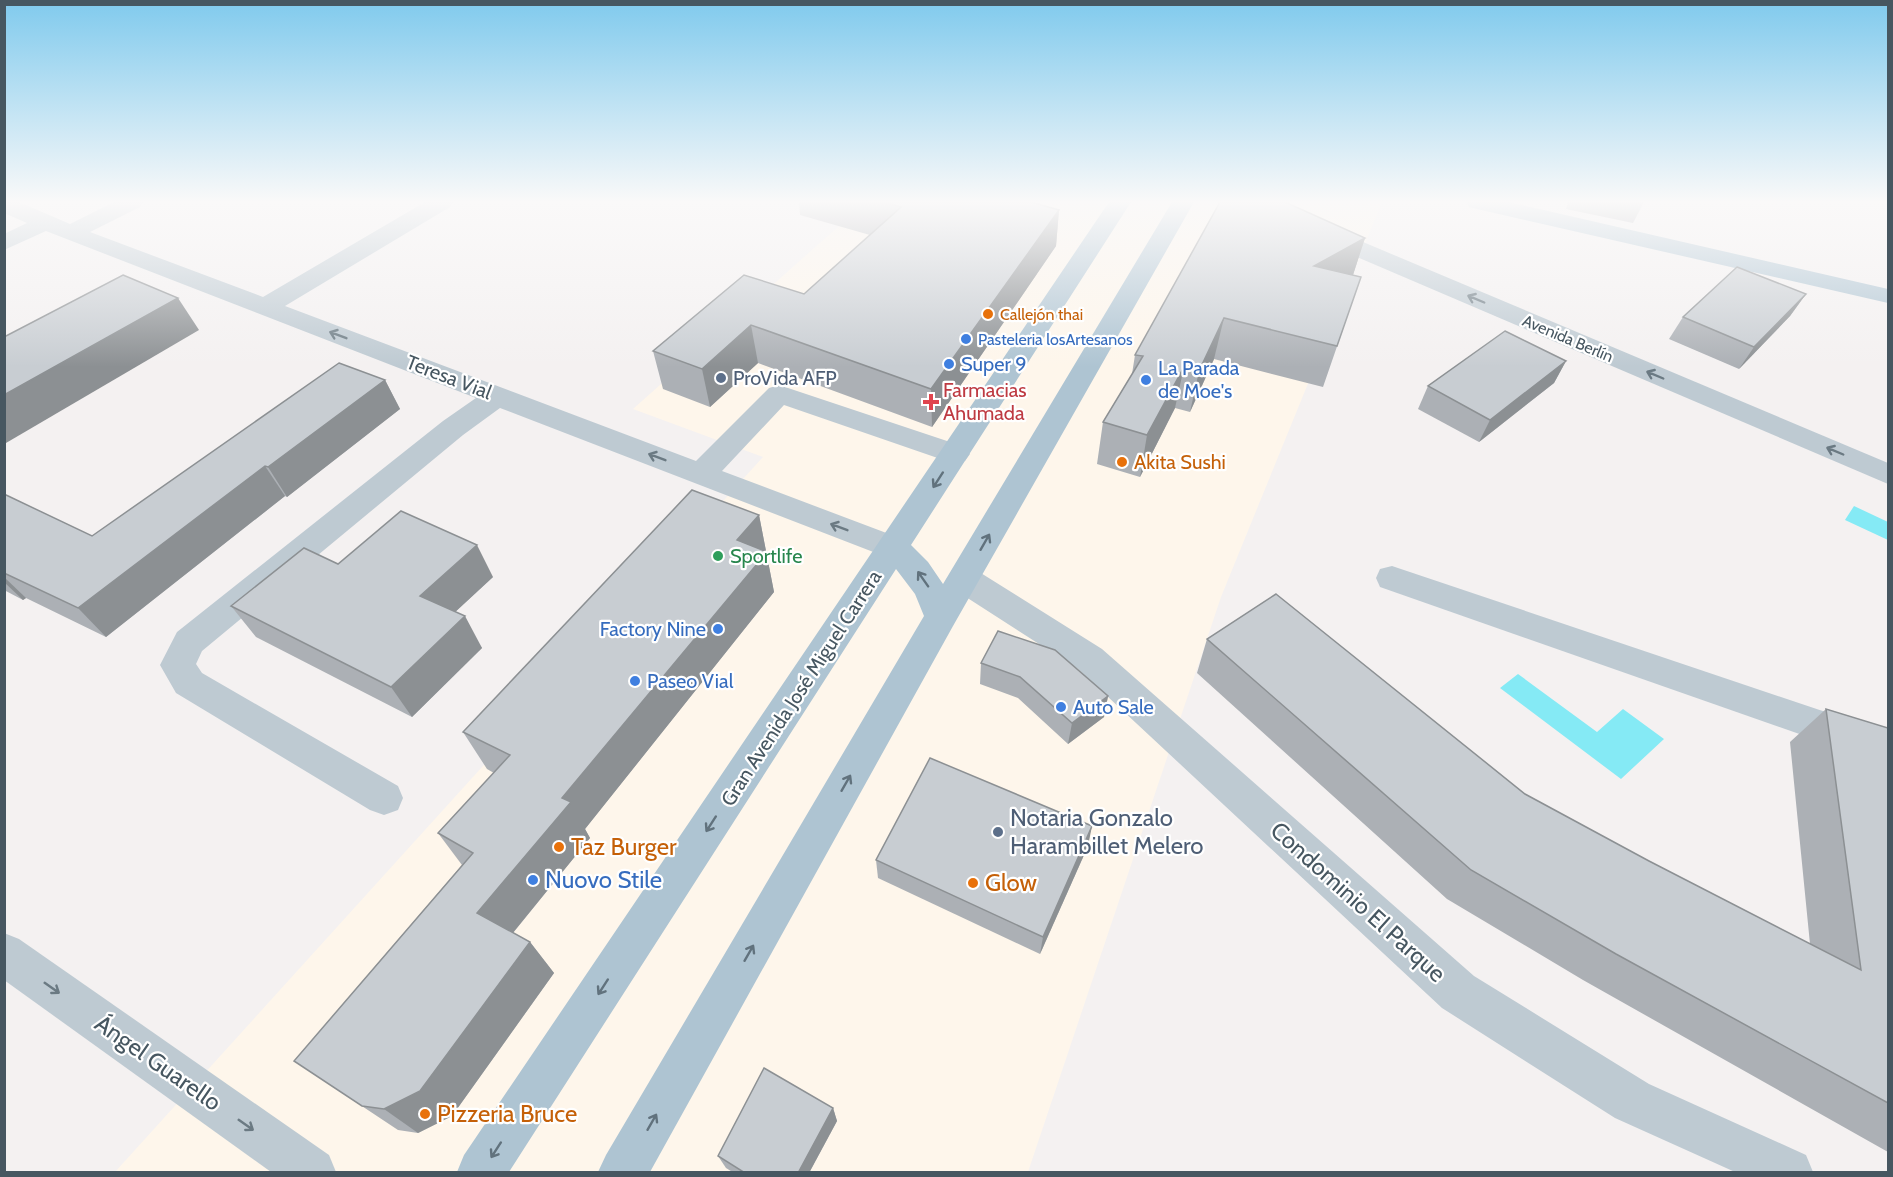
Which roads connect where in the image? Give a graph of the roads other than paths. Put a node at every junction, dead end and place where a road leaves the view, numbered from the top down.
1 (134, 257) edge
2 (349, 257) edge
3 (1084, 257) edge
4 (1151, 257) edge
5 (1377, 257) edge
6 (1717, 257) edge
7 (171, 271) junction
8 (141, 287) edge
9 (1888, 296) edge
10 (265, 307) junction
11 (384, 352) junction
12 (359, 370) edge
13 (497, 396) junction
14 (955, 454) junction
15 (701, 474) junction
16 (1888, 474) edge
17 (894, 548) junction
18 (1392, 578) dead end
19 (964, 579) junction
20 (941, 617) junction
21 (1888, 749) edge
22 (384, 798) dead end
23 (4, 954) edge
24 (312, 1173) edge
25 (481, 1173) edge
26 (623, 1173) edge
27 (1789, 1173) edge

1 - 7 street, Teresa Vial
2 - 10 street
3 - 14 main road, Gran Avenida José Miguel Carrera
19 -> 4 main road
16 -> 5 street, Avenida Berlín
6 - 9 main road
7 - 8 street
7 - 10 street, Teresa Vial
11 -> 10 street, Teresa Vial
11 - 12 street
11 - 13 street, Teresa Vial
15 -> 13 street, Teresa Vial
13 - 22 street
14 - 15 street
14 -> 17 main road, Gran Avenida José Miguel Carrera
17 -> 15 street, Teresa Vial
20 -> 17 main road
17 -> 25 main road, Gran Avenida José Miguel Carrera
18 - 21 street
19 - 20 main road
19 - 27 street, Condominio El Parque
26 -> 20 main road
23 -> 24 street, Ángel Guarello

